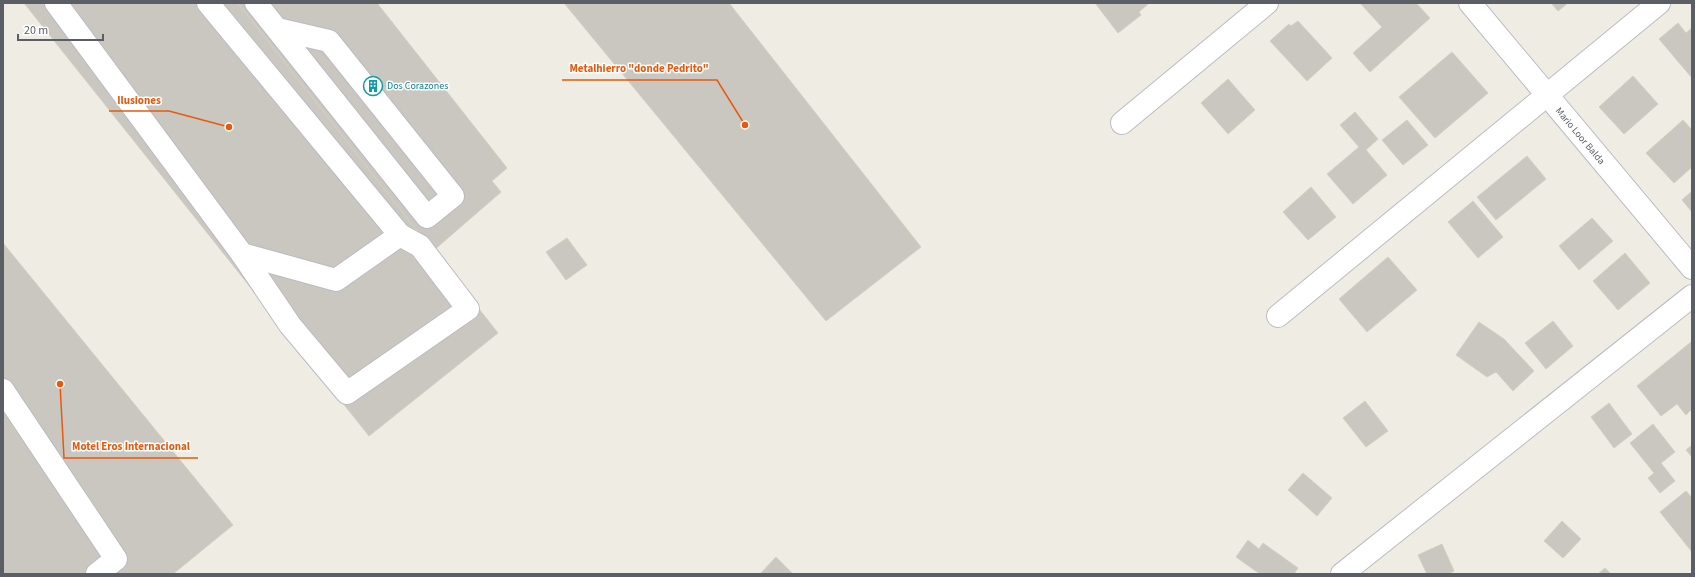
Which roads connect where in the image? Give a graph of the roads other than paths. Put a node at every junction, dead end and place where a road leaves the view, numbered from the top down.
1 (56, 3) edge
2 (208, 3) edge
3 (256, 3) edge
4 (1268, 3) edge
5 (1470, 3) edge
6 (1659, 3) edge
7 (277, 29) junction
8 (1547, 96) junction
9 (1122, 122) dead end
10 (400, 235) junction
11 (242, 254) junction
12 (1692, 268) edge
13 (1692, 296) edge
14 (1278, 316) dead end
15 (3, 390) edge
16 (97, 574) edge
17 (1342, 574) edge

1 - 11 street
2 - 10 street
3 - 7 street
4 - 9 street
5 - 8 street, Mario Loor Balda
6 - 8 street
7 - 7 street
8 - 12 street, Mario Loor Balda
8 - 14 street
10 - 11 street
10 - 11 street
13 - 17 street
15 - 16 street

